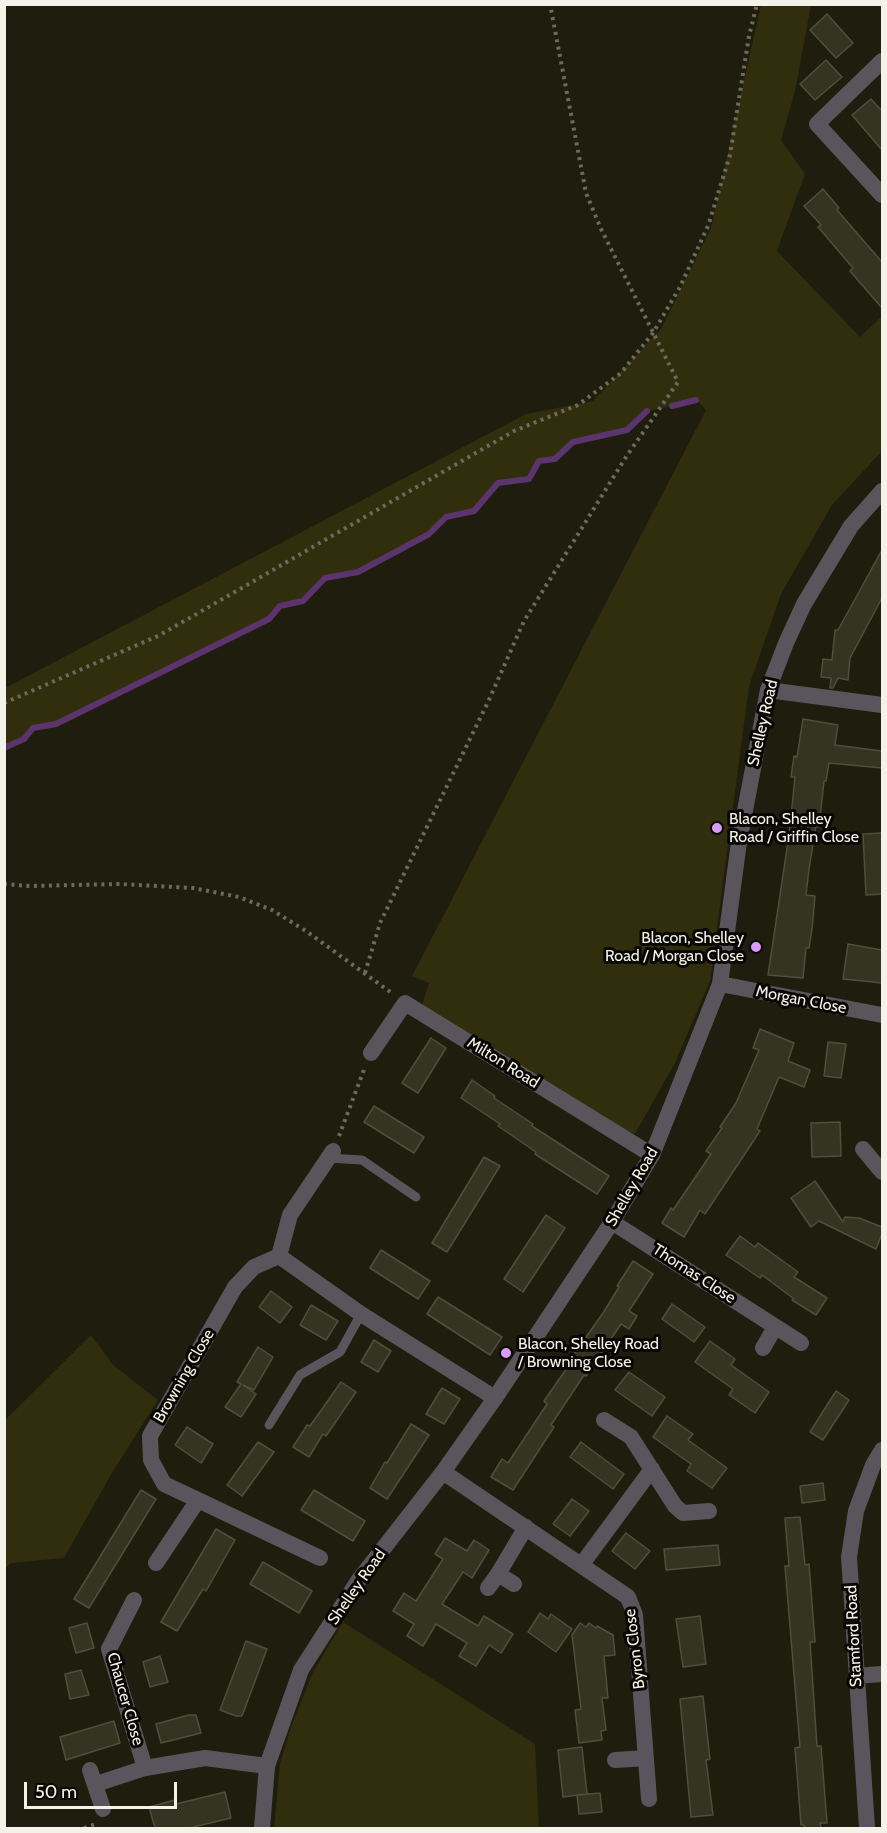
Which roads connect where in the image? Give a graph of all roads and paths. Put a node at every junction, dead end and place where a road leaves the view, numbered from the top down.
1 (550, 4) edge
2 (757, 4) edge
3 (882, 61) edge
4 (882, 195) edge
5 (653, 333) junction
6 (882, 491) edge
7 (768, 690) junction
8 (4, 703) edge
9 (882, 705) edge
10 (4, 884) edge
11 (365, 974) junction
12 (720, 984) junction
13 (405, 1003) junction
14 (882, 1016) edge
15 (370, 1053) joint
16 (331, 1154) junction
17 (652, 1155) junction
18 (417, 1197) dead end
19 (612, 1222) junction
20 (279, 1256) junction
21 (361, 1314) junction
22 (775, 1327) junction
23 (801, 1343) dead end
24 (763, 1348) dead end
25 (495, 1398) junction
26 (604, 1420) dead end
27 (269, 1425) dead end
28 (882, 1450) edge
29 (652, 1469) junction
30 (443, 1472) junction
31 (198, 1500) junction
32 (709, 1511) dead end
33 (526, 1527) junction
34 (320, 1558) dead end
35 (156, 1563) dead end
36 (582, 1564) junction
37 (514, 1584) dead end
38 (134, 1600) dead end
39 (882, 1674) edge
40 (856, 1676) junction
41 (646, 1758) junction
42 (615, 1760) dead end
43 (267, 1766) junction
44 (145, 1768) junction
45 (649, 1799) dead end
46 (104, 1809) dead end
47 (262, 1828) edge
48 (867, 1828) edge

1 - 5 path
2 - 5 path
3 - 4 street
5 - 8 path
5 - 11 path
6 - 7 street, Shelley Road
7 - 9 street
7 - 12 street, Shelley Road
10 - 11 path
11 - 13 path
12 - 14 street, Morgan Close
12 - 17 street, Shelley Road
13 - 15 street
13 - 17 street, Milton Road
15 - 16 path
16 - 18 lane
16 - 20 street
17 - 19 street, Shelley Road
19 - 22 street, Thomas Close
19 - 25 street, Shelley Road
20 - 21 street
20 - 31 street, Browning Close
21 - 25 street
21 - 27 lane
22 - 23 street, Thomas Close
22 - 24 street
25 - 30 street, Shelley Road
26 - 29 street
28 - 40 street, Stamford Road
29 - 32 street
29 - 36 street
30 - 33 street, Byron Close
30 - 43 street, Shelley Road
31 - 34 street, Browning Close
31 - 35 street
33 - 36 street, Byron Close
33 - 37 street
36 - 41 street, Byron Close
38 - 44 street, Chaucer Close
39 - 40 street
40 - 48 street, Stamford Road
41 - 42 street
41 - 45 street, Byron Close
43 - 44 street, Chaucer Close
43 - 47 street, Shelley Road
44 - 46 street, Chaucer Close

